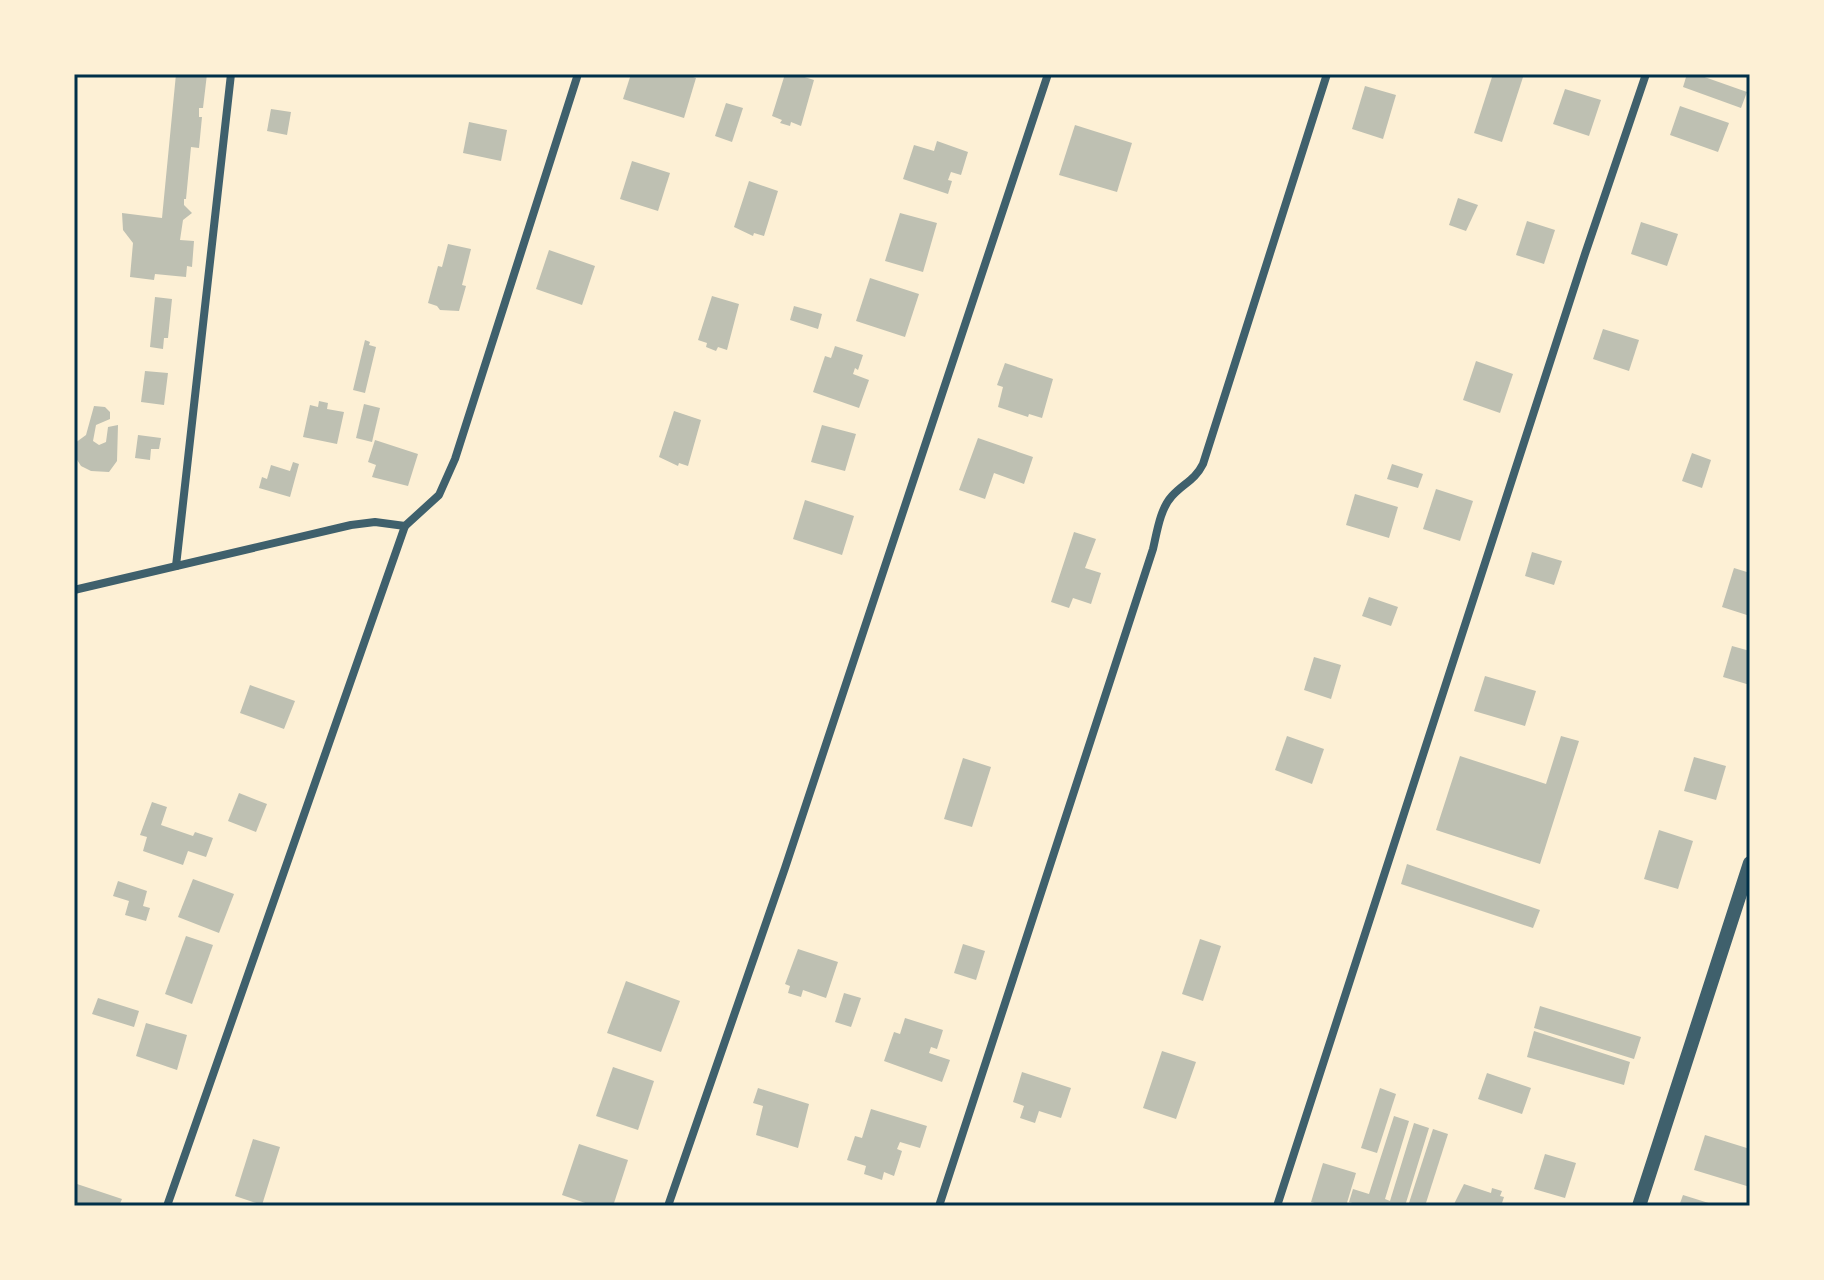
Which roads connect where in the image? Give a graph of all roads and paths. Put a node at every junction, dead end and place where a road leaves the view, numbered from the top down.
1 (231, 74) edge
2 (578, 74) edge
3 (1048, 74) edge
4 (1327, 74) edge
5 (1646, 74) edge
6 (405, 526) junction
7 (176, 566) junction
8 (74, 590) edge
9 (1750, 863) edge
10 (167, 1206) edge
11 (668, 1206) edge
12 (939, 1206) edge
13 (1277, 1206) edge
14 (1639, 1206) edge

1 - 7 street
2 - 6 street
3 - 11 street
4 - 12 street
5 - 13 street
6 - 7 street
6 - 10 street
7 - 8 street
9 - 14 street

